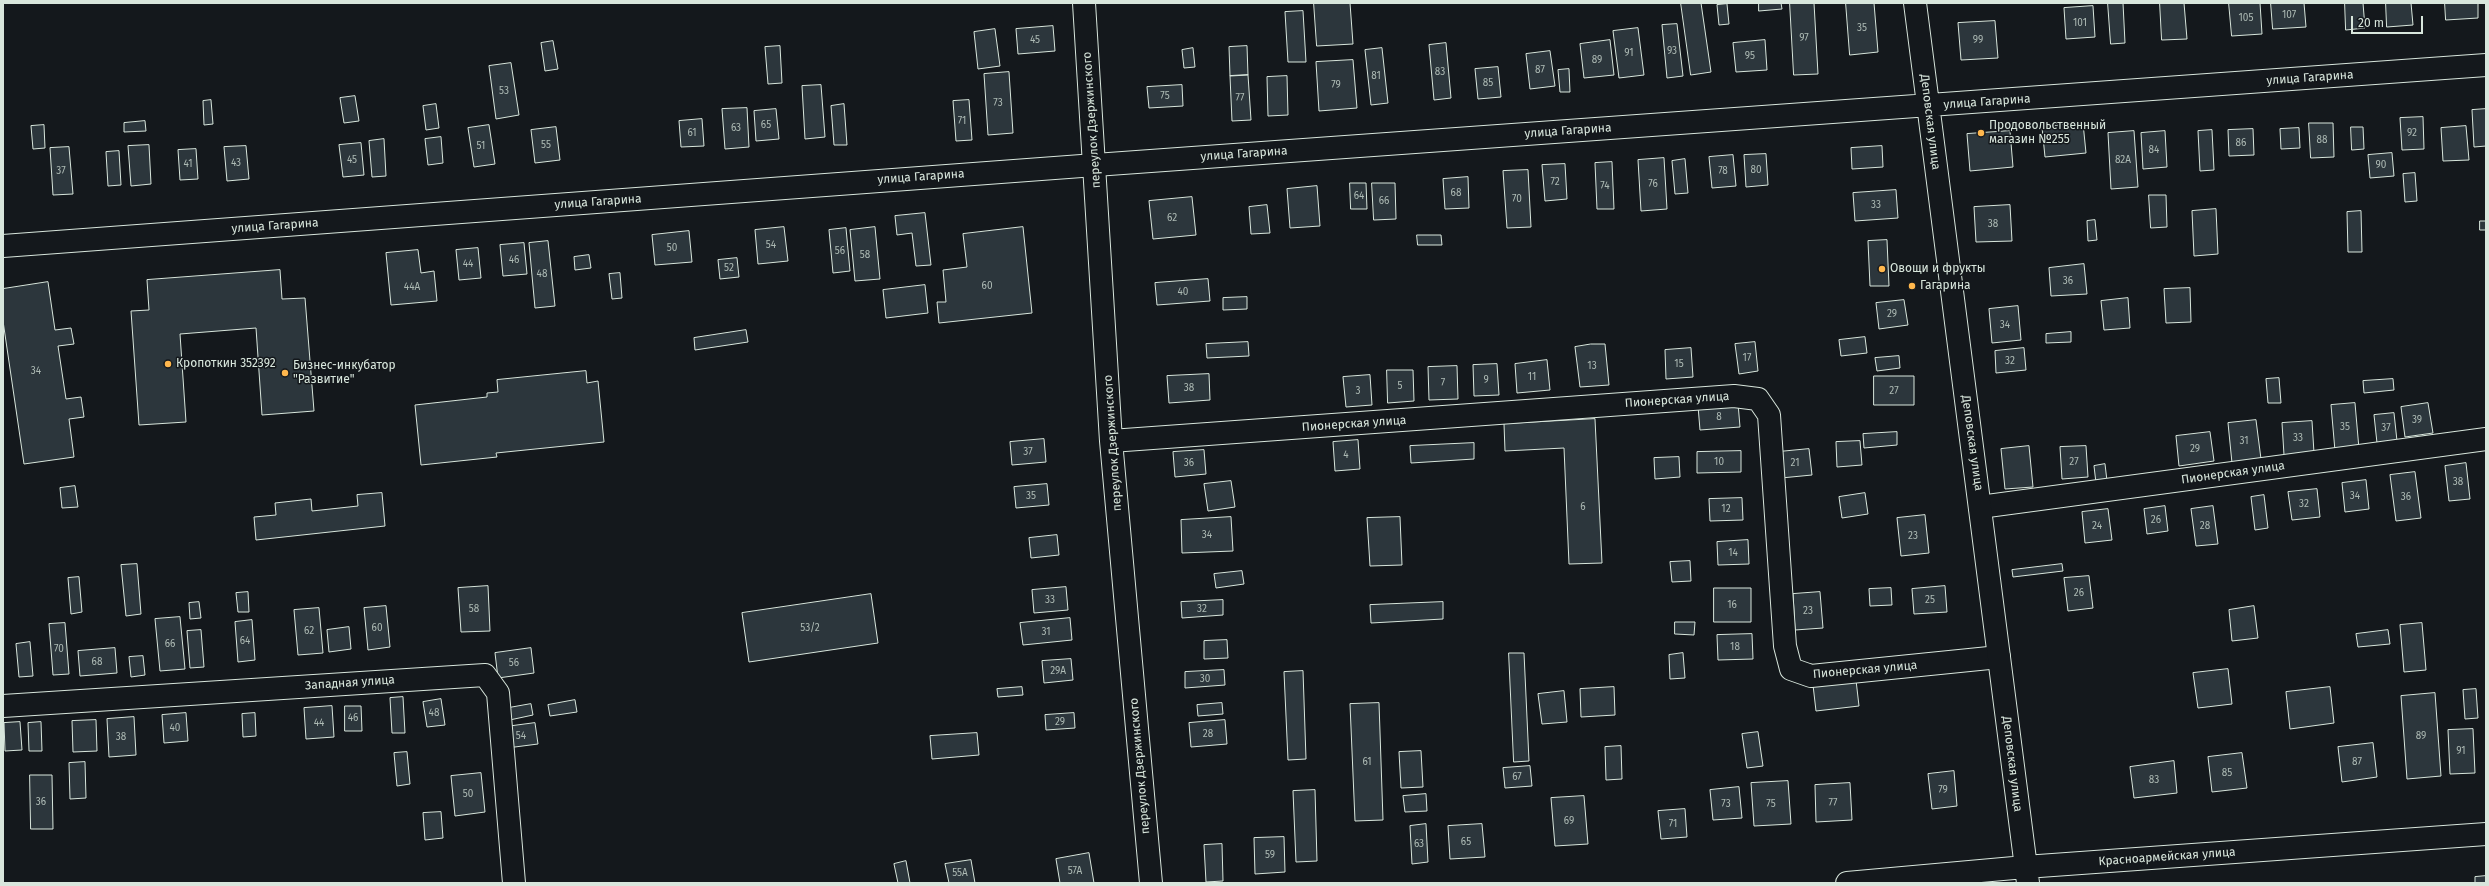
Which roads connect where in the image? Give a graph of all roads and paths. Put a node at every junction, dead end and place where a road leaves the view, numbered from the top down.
1 (1084, 3) edge
2 (1915, 3) edge
3 (2486, 65) edge
4 (1927, 106) junction
5 (1095, 165) junction
6 (3, 246) edge
7 (2486, 439) edge
8 (1112, 441) junction
9 (1980, 507) junction
10 (1999, 657) junction
11 (3, 706) edge
12 (2486, 834) edge
13 (2026, 875) edge
14 (514, 883) edge
15 (1151, 883) edge
16 (1847, 883) edge

1 - 5 street, переулок Дзержинского
2 - 4 street, Деповская улица
3 - 4 street, улица Гагарина
4 - 5 street, улица Гагарина
4 - 9 street, Деповская улица
5 - 6 street, улица Гагарина
5 - 8 street, переулок Дзержинского
7 - 9 street, Пионерская улица
8 - 10 street, Пионерская улица
8 - 15 street, переулок Дзержинского
9 - 10 street, Деповская улица
10 - 13 street, Деповская улица
11 - 14 street, Западная улица
12 - 13 street, Красноармейская улица
13 - 16 street, Красноармейская улица

